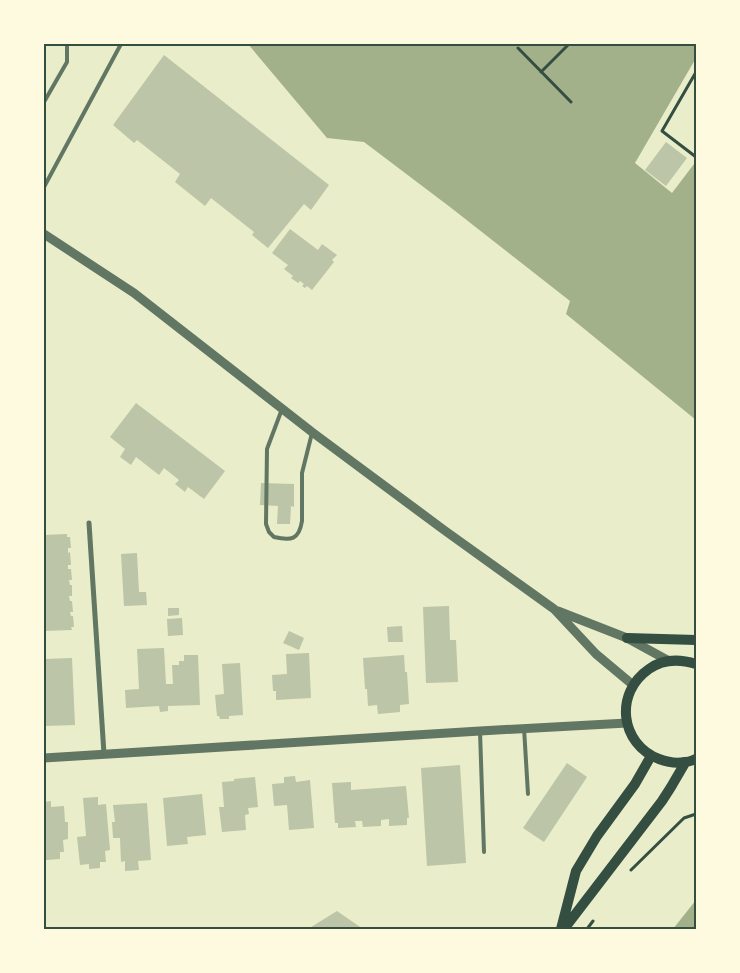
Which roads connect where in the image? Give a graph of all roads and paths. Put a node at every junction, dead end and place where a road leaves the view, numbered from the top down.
1 (67, 44) edge
2 (121, 44) edge
3 (568, 44) edge
4 (518, 48) dead end
5 (541, 72) junction
6 (696, 72) edge
7 (44, 102) edge
8 (571, 102) dead end
9 (696, 157) edge
10 (44, 187) edge
11 (44, 234) edge
12 (282, 409) junction
13 (312, 432) junction
14 (89, 523) dead end
15 (554, 609) junction
16 (627, 638) junction
17 (696, 640) edge
18 (669, 661) junction
19 (696, 664) edge
20 (633, 685) junction
21 (627, 723) junction
22 (524, 728) junction
23 (480, 731) junction
24 (104, 754) junction
25 (652, 756) junction
26 (44, 758) edge
27 (696, 759) edge
28 (685, 763) junction
29 (528, 794) dead end
30 (696, 814) edge
31 (484, 852) dead end
32 (631, 871) dead end
33 (597, 914) dead end
34 (563, 929) edge
35 (587, 929) edge

1 - 7 lane
2 - 10 lane
3 - 5 path
4 - 5 path
5 - 8 path
6 - 9 path
11 - 12 street
12 - 13 street
12 - 13 lane
13 - 15 street
14 - 24 street
15 - 16 street
15 - 20 street
16 - 17 main road
16 - 18 street
18 - 19 main road
18 - 20 main road
20 - 21 main road
21 - 22 street
21 - 25 main road
22 - 23 street
22 - 29 lane
23 - 24 street
23 - 31 lane
24 - 26 street
25 - 28 main road
25 - 34 main road
27 - 28 main road
28 - 34 main road
30 - 32 path
33 - 35 path

